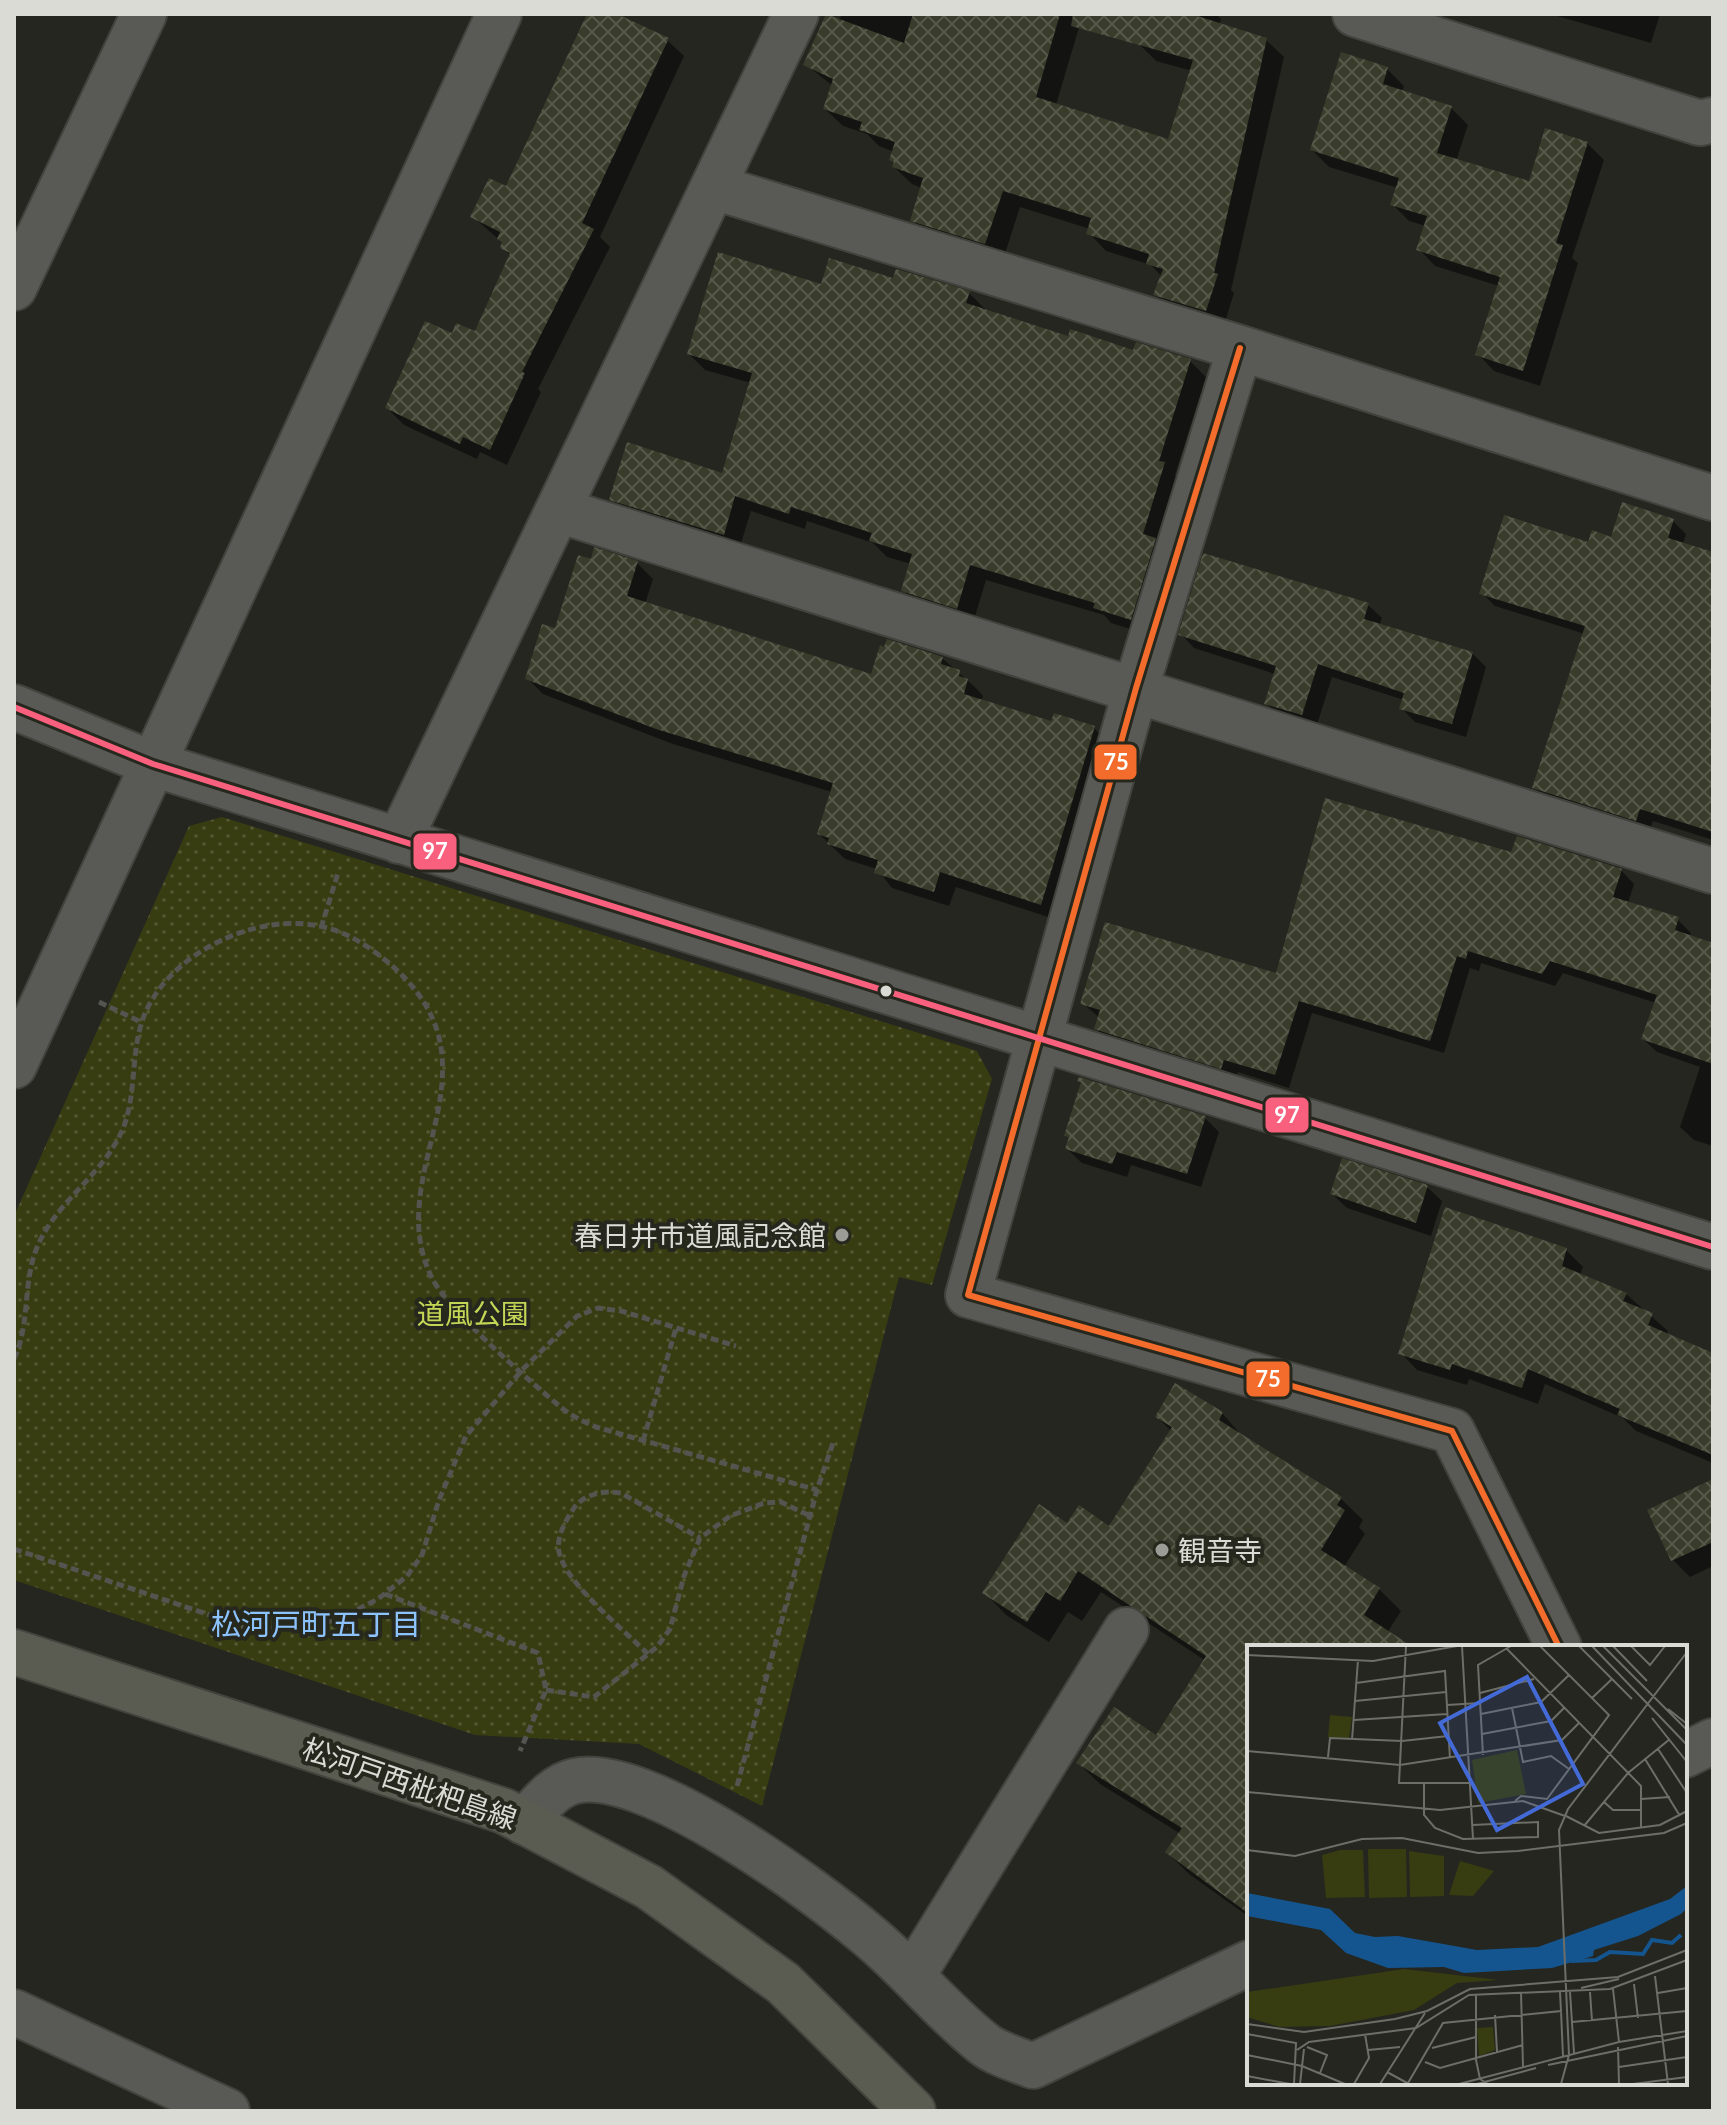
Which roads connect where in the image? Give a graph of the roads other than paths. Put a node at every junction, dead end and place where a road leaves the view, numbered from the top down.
1 (144, 14) edge
2 (499, 14) edge
3 (1355, 14) edge
4 (792, 15) edge
5 (1713, 120) edge
6 (714, 187) junction
7 (17, 271) edge
8 (1240, 348) junction
9 (1713, 498) edge
10 (558, 510) junction
11 (1136, 688) junction
12 (14, 707) edge
13 (153, 764) junction
14 (399, 841) junction
15 (1713, 871) edge
16 (1041, 1036) junction
17 (14, 1066) edge
18 (1713, 1247) edge
19 (1126, 1630) dead end
20 (1558, 1645) edge
21 (14, 1652) edge
22 (1713, 1741) edge
23 (1687, 1754) edge
24 (524, 1822) junction
25 (1247, 1964) edge
26 (913, 1975) junction
27 (14, 2012) edge
28 (227, 2111) edge
29 (913, 2111) edge

1 - 7 street
2 - 13 street
3 - 5 street
4 - 6 street
6 - 8 street
6 - 10 street
8 - 9 street
8 - 11 street
10 - 11 street
10 - 14 street
11 - 15 street
11 - 16 street
12 - 13 street
13 - 14 street
13 - 17 street
14 - 16 street
16 - 18 street
16 - 20 street
19 - 26 street
21 - 24 main road, 松河戸西枇杷島線
22 - 23 street
24 - 26 street
24 - 29 main road, 松河戸西枇杷島線
25 - 26 street
27 - 28 street

